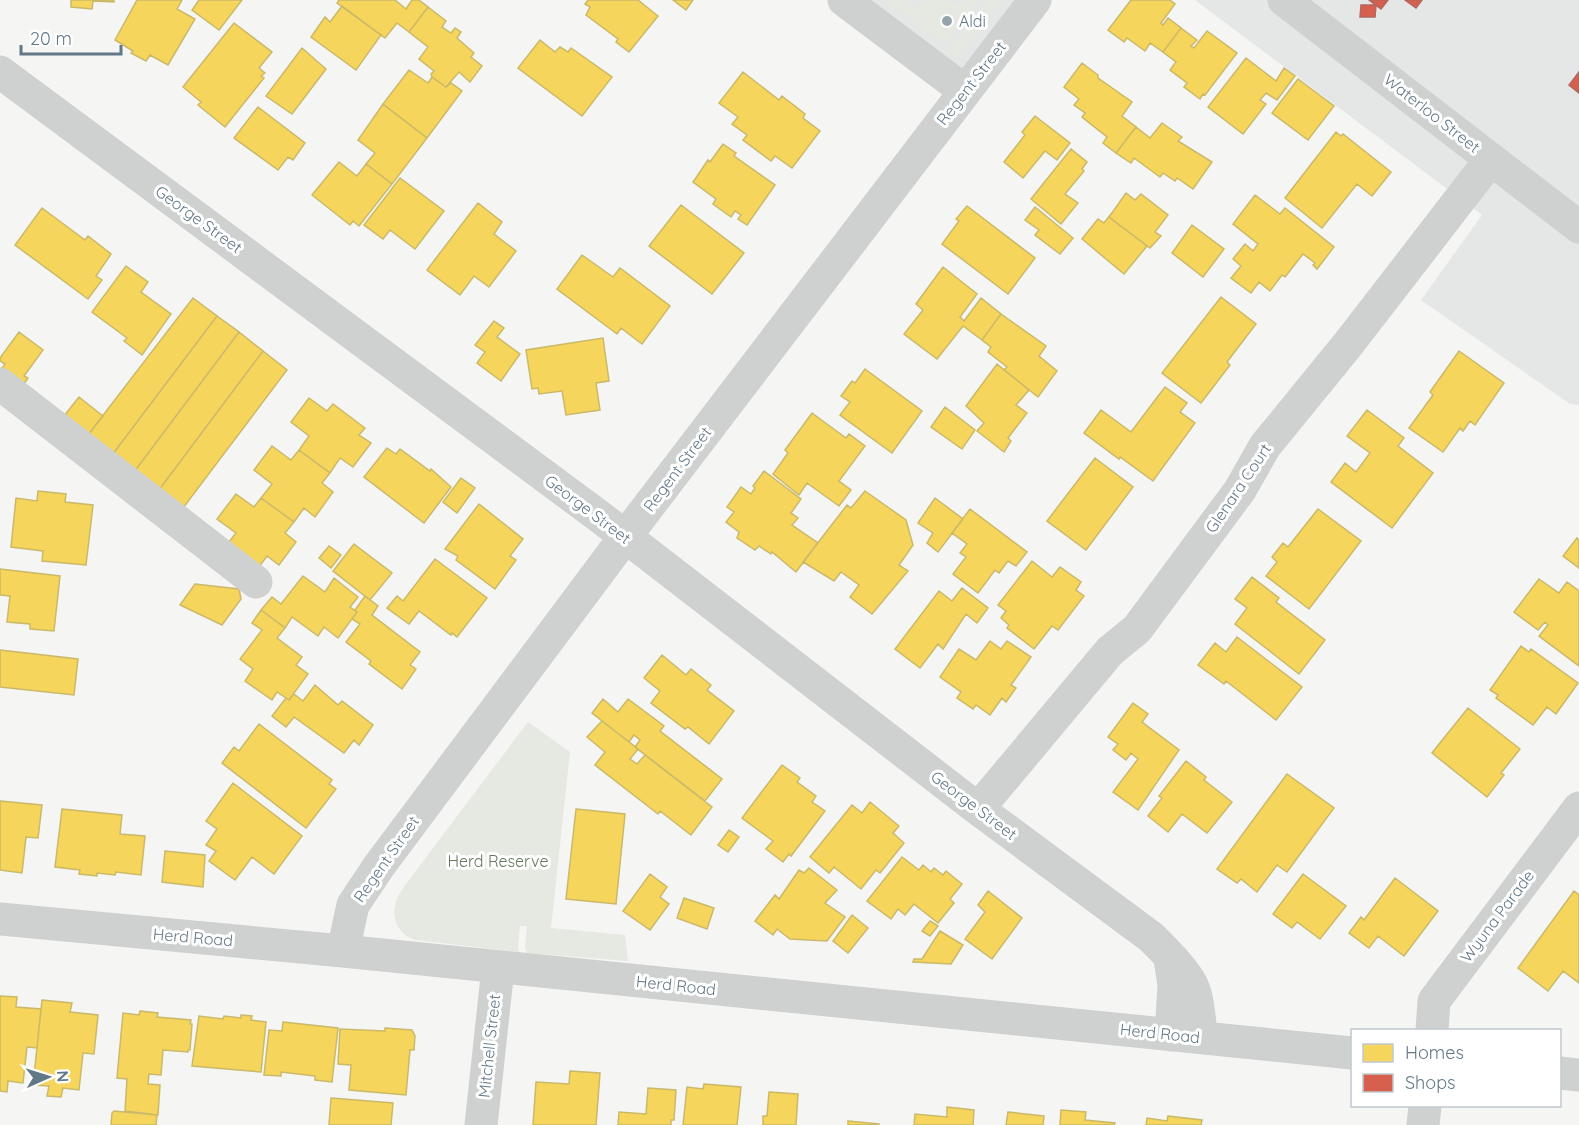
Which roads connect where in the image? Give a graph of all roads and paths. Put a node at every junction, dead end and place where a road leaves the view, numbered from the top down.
1 (844, 0) edge
2 (1035, 0) edge
3 (1284, 0) edge
4 (0, 72) edge
5 (965, 91) junction
6 (1491, 159) junction
7 (1579, 227) edge
8 (0, 384) edge
9 (625, 537) junction
10 (256, 582) dead end
11 (1579, 808) edge
12 (978, 809) junction
13 (0, 919) edge
14 (344, 951) junction
15 (498, 968) junction
16 (1432, 1029) edge
17 (1186, 1036) junction
18 (1351, 1053) edge
19 (1561, 1074) edge
20 (1579, 1076) edge
21 (1425, 1107) edge
22 (481, 1125) edge
23 (1423, 1125) edge

1 - 5 street
2 - 5 street, Regent Street
3 - 6 street, Waterloo Street
4 - 9 street, George Street
5 - 9 street, Regent Street
6 - 7 street, Waterloo Street
6 - 12 street, Glenara Court
8 - 10 street
9 - 12 street, George Street
9 - 14 street, Regent Street
11 - 16 street, Wyuna Parade
12 - 17 street, George Street
13 - 14 street, Herd Road
14 - 15 street, Herd Road
15 - 17 street, Herd Road
15 - 22 street, Mitchell Street
17 - 18 street, Herd Road
19 - 20 street
21 - 23 street

